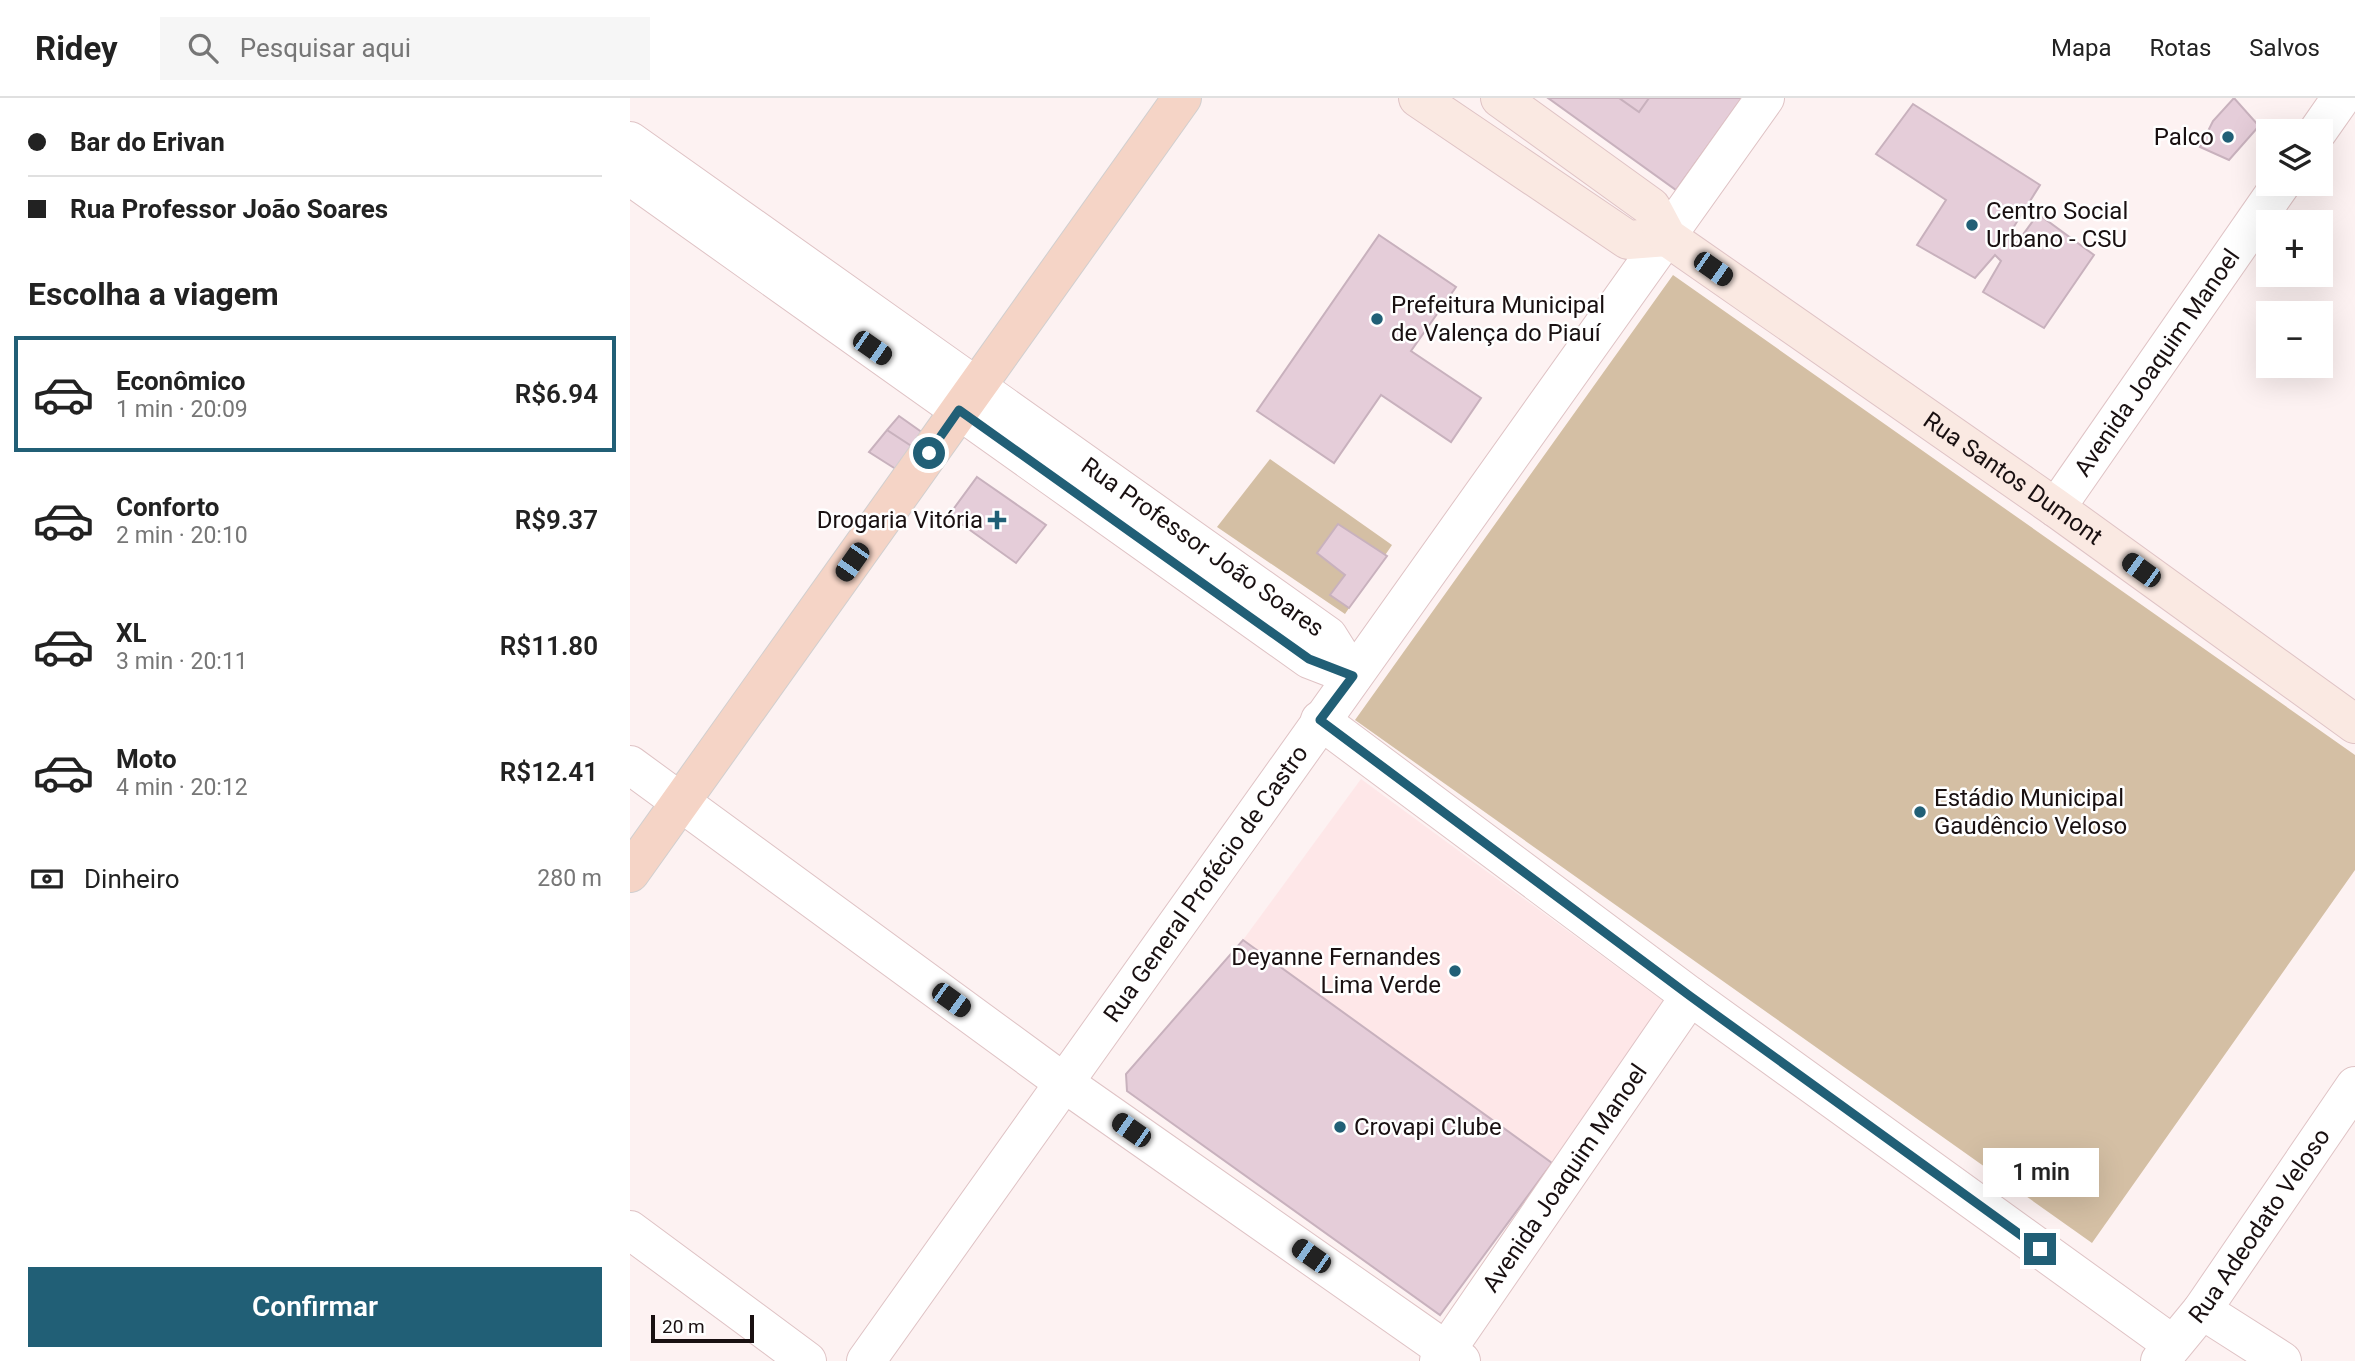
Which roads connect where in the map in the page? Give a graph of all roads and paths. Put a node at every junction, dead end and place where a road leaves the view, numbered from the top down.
1 (1182, 98) edge
2 (1418, 98) edge
3 (1500, 98) edge
4 (1765, 98) edge
5 (2341, 98) edge
6 (2326, 119) edge
7 (630, 141) edge
8 (630, 176) edge
9 (2273, 196) edge
10 (1667, 237) junction
11 (968, 399) junction
12 (2056, 508) junction
13 (1353, 676) junction
14 (1320, 720) junction
15 (2355, 724) edge
16 (630, 765) edge
17 (681, 801) junction
18 (630, 873) edge
19 (1690, 996) junction
20 (1063, 1082) junction
21 (2355, 1086) edge
22 (630, 1230) edge
23 (2202, 1310) junction
24 (2166, 1353) edge
25 (1449, 1357) edge
26 (807, 1361) edge
27 (866, 1361) edge
28 (2282, 1361) edge

1 - 11 main road
2 - 10 street
3 - 10 street
4 - 10 street, Rua General Profécio de Castro
5 - 6 street
7 - 11 street, Rua Professor João Soares
8 - 11 street, Rua Professor João Soares
9 - 12 street, Avenida Joaquim Manoel
10 - 12 street, Rua Santos Dumont
10 - 13 street, Rua General Profécio de Castro
11 - 13 street, Rua Professor João Soares
11 - 17 main road
12 - 15 street, Rua Santos Dumont
13 - 14 street, Rua General Profécio de Castro
14 - 19 street
14 - 20 street, Rua General Profécio de Castro
16 - 17 street
17 - 18 main road
17 - 20 street
19 - 24 street
19 - 25 street, Avenida Joaquim Manoel
20 - 25 street
20 - 27 street, Rua General Profécio de Castro
21 - 23 street, Rua Adeodato Veloso
22 - 26 street
23 - 24 street, Rua Adeodato Veloso
23 - 28 street

